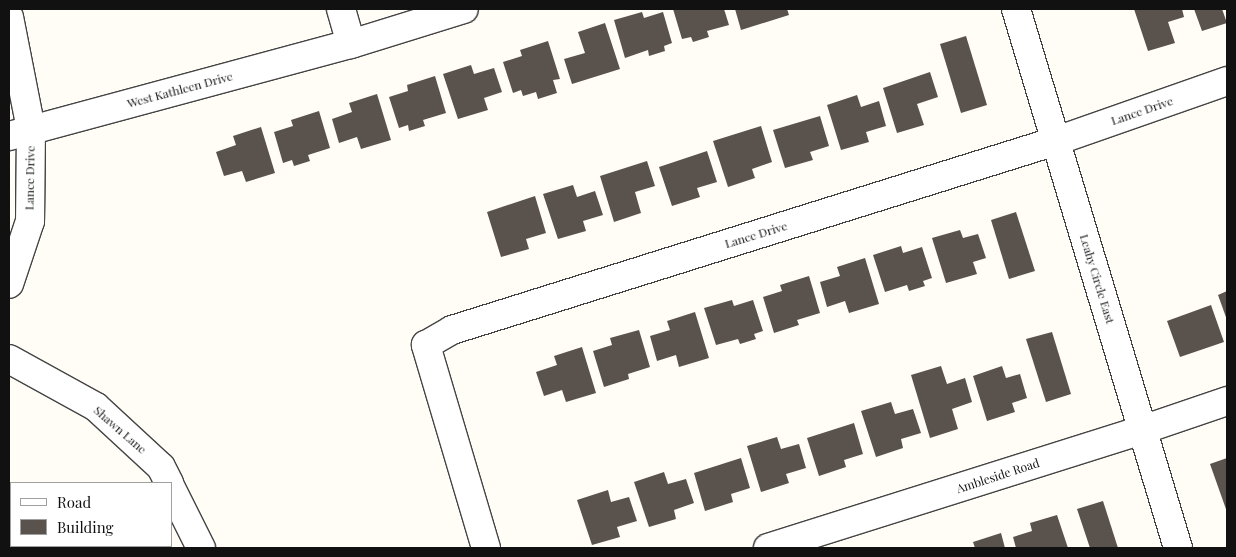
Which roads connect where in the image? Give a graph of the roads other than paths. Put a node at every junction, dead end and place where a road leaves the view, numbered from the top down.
1 (341, 9) edge
2 (464, 9) edge
3 (1016, 9) edge
4 (9, 17) edge
5 (351, 44) junction
6 (1227, 81) edge
7 (20, 133) edge
8 (1056, 141) junction
9 (9, 284) edge
10 (9, 359) edge
11 (1227, 401) edge
12 (1142, 430) junction
13 (169, 482) edge
14 (172, 490) edge
15 (201, 548) edge
16 (486, 548) edge
17 (768, 548) edge
18 (1178, 548) edge

1 - 5 street
2 - 5 street, West Kathleen Drive
3 - 8 street, Leahy Circle East
4 - 7 street, Lance Drive
5 - 7 street, West Kathleen Drive
6 - 8 street, Lance Drive
7 - 9 street, Lance Drive
8 - 12 street, Leahy Circle East
8 - 16 street, Lance Drive
10 - 13 street, Shawn Lane
11 - 12 street, Ambleside Road
12 - 17 street, Ambleside Road
12 - 18 street, Leahy Circle East
14 - 15 street

